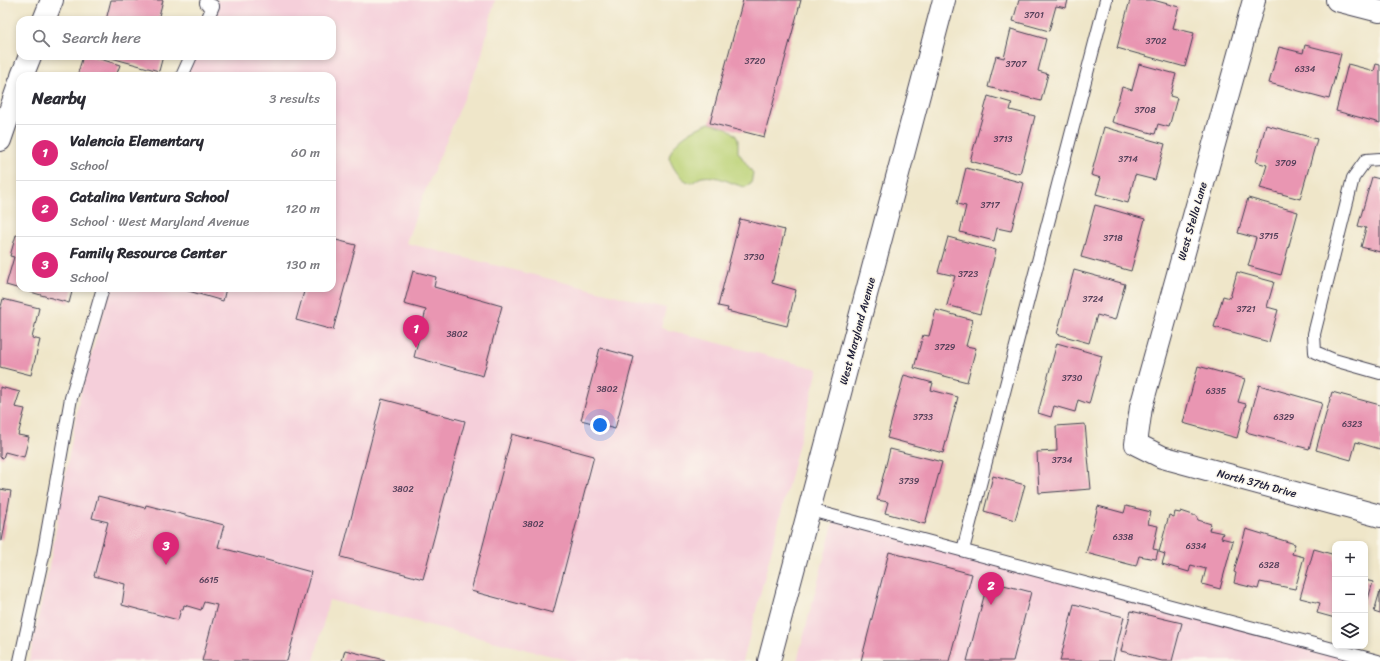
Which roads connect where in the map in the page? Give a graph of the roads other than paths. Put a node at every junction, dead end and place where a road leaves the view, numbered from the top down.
1 (52, 0) edge
2 (207, 0) edge
3 (944, 0) edge
4 (1106, 0) edge
5 (1254, 0) edge
6 (1337, 0) edge
7 (1380, 11) edge
8 (46, 16) edge
9 (209, 16) edge
10 (28, 60) edge
11 (189, 60) edge
12 (24, 72) edge
13 (184, 72) edge
14 (16, 94) edge
15 (0, 140) edge
16 (1380, 159) edge
17 (101, 292) edge
18 (1380, 373) edge
19 (1136, 444) joint
20 (810, 510) junction
21 (1380, 516) edge
22 (963, 550) junction
23 (20, 661) edge
24 (769, 661) edge
25 (1378, 661) edge

1 - 8 street
2 - 9 lane
3 - 20 street, West Maryland Avenue
4 - 22 lane
5 - 19 street, West Stella Lane
6 - 7 street
10 - 12 street
11 - 13 lane
14 - 15 street
16 - 18 lane
17 - 23 lane
19 - 21 street, North 37th Drive
20 - 22 lane
20 - 24 street, West Maryland Avenue
22 - 25 lane

